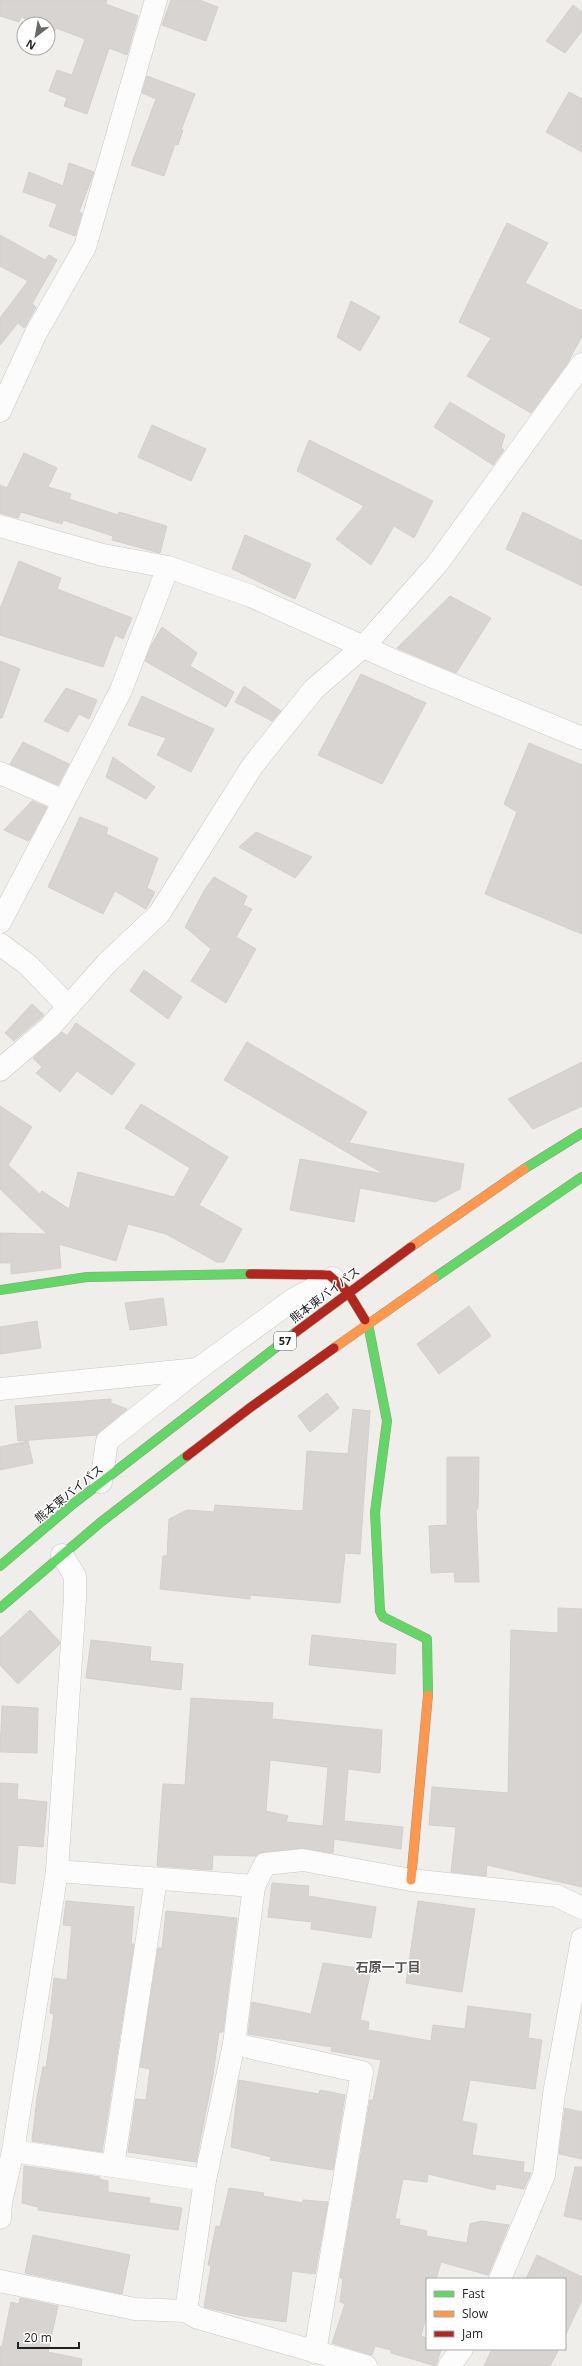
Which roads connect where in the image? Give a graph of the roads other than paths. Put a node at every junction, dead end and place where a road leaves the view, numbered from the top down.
1 (156, 0) edge
2 (582, 364) edge
3 (0, 411) edge
4 (0, 526) edge
5 (168, 567) junction
6 (364, 646) junction
7 (582, 738) edge
8 (0, 773) edge
9 (64, 801) junction
10 (0, 922) edge
11 (0, 944) edge
12 (68, 1006) junction
13 (0, 1070) edge
14 (582, 1133) edge
15 (582, 1177) edge
16 (340, 1285) junction
17 (0, 1290) edge
18 (368, 1324) junction
19 (198, 1369) junction
20 (0, 1389) edge
21 (101, 1482) junction
22 (62, 1555) junction
23 (0, 1566) edge
24 (0, 1608) edge
25 (57, 1871) junction
26 (156, 1879) junction
27 (411, 1880) junction
28 (254, 1886) junction
29 (582, 1908) edge
30 (582, 1939) edge
31 (234, 2044) junction
32 (8, 2158) edge
33 (112, 2166) junction
34 (205, 2180) junction
35 (0, 2218) edge
36 (500, 2278) edge
37 (0, 2281) edge
38 (186, 2311) junction
39 (461, 2350) edge
40 (315, 2352) junction
41 (366, 2366) edge
42 (449, 2366) edge

1 - 3 street
2 - 6 street
4 - 5 street
5 - 6 street
5 - 9 street
6 - 7 street
6 - 12 street
8 - 9 street
9 - 10 street
11 - 12 street
12 - 13 street
14 - 16 main road, 熊本東バイパス / 57
15 - 18 main road
16 - 17 main road
16 - 18 main road
16 - 19 street
16 - 21 main road, 熊本東バイパス / 57
18 - 22 main road
18 - 27 main road
19 - 20 street
19 - 21 street
21 - 23 main road, 熊本東バイパス / 57
22 - 24 main road
22 - 25 street
25 - 26 street
25 - 32 street
26 - 28 street
26 - 33 street
27 - 28 street
27 - 29 street
28 - 31 street
30 - 36 street
31 - 34 street
31 - 40 street
32 - 33 street
32 - 35 street
33 - 34 street
34 - 38 street
37 - 38 street
38 - 40 street
39 - 42 street
40 - 41 street

